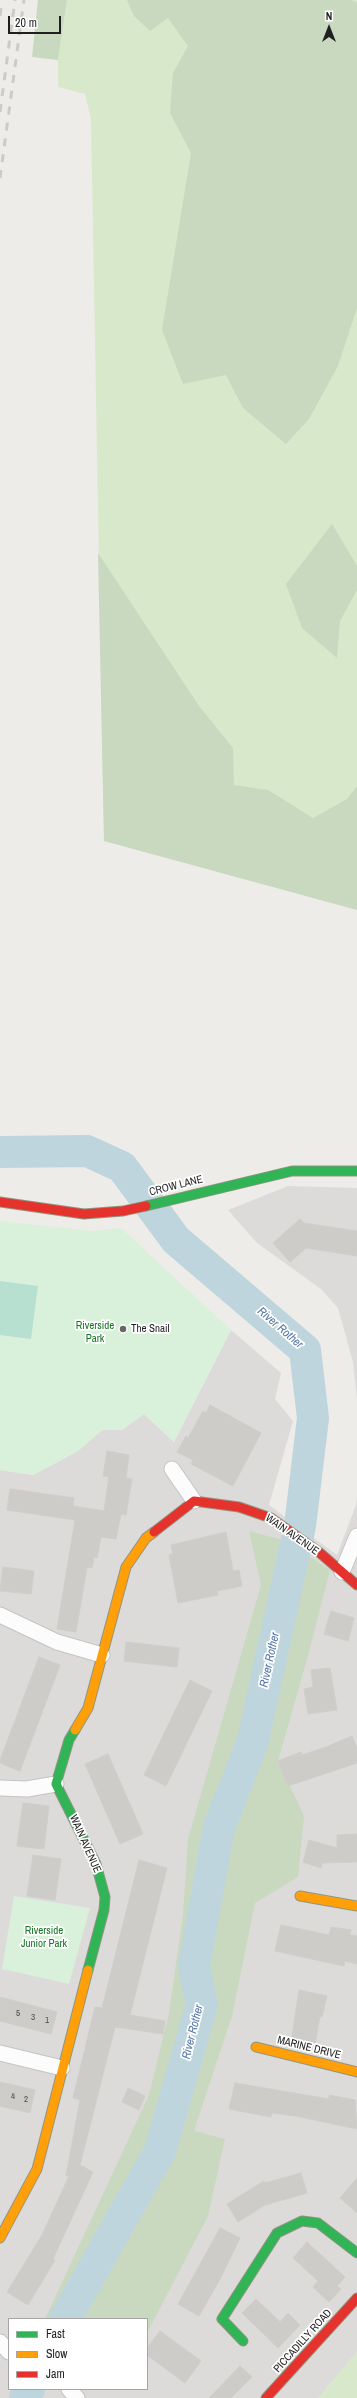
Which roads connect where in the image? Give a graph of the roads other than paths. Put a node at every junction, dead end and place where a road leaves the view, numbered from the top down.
1 (357, 1171) edge
2 (0, 1202) edge
3 (172, 1469) dead end
4 (194, 1501) junction
5 (357, 1536) edge
6 (342, 1572) junction
7 (357, 1585) edge
8 (0, 1615) edge
9 (102, 1655) junction
10 (56, 1784) junction
11 (0, 1788) edge
12 (300, 1896) dead end
13 (357, 1906) edge
14 (256, 2047) dead end
15 (0, 2053) edge
16 (62, 2068) junction
17 (357, 2072) edge
18 (0, 2238) edge
19 (357, 2253) edge
20 (357, 2298) edge
21 (244, 2341) dead end
22 (0, 2342) edge
23 (8, 2351) edge
24 (70, 2390) edge
25 (77, 2398) edge
26 (266, 2398) edge

1 - 2 street, CROW LANE
3 - 4 street
4 - 6 street, WAIN AVENUE
4 - 9 street
5 - 6 street
6 - 7 street, WAIN AVENUE
8 - 9 street
9 - 10 street
10 - 11 street
10 - 16 street, WAIN AVENUE
12 - 13 street
14 - 17 street, MARINE DRIVE
15 - 16 street
16 - 18 street, WAIN AVENUE
19 - 21 street
20 - 26 street, PICCADILLY ROAD
22 - 23 street
24 - 25 street

